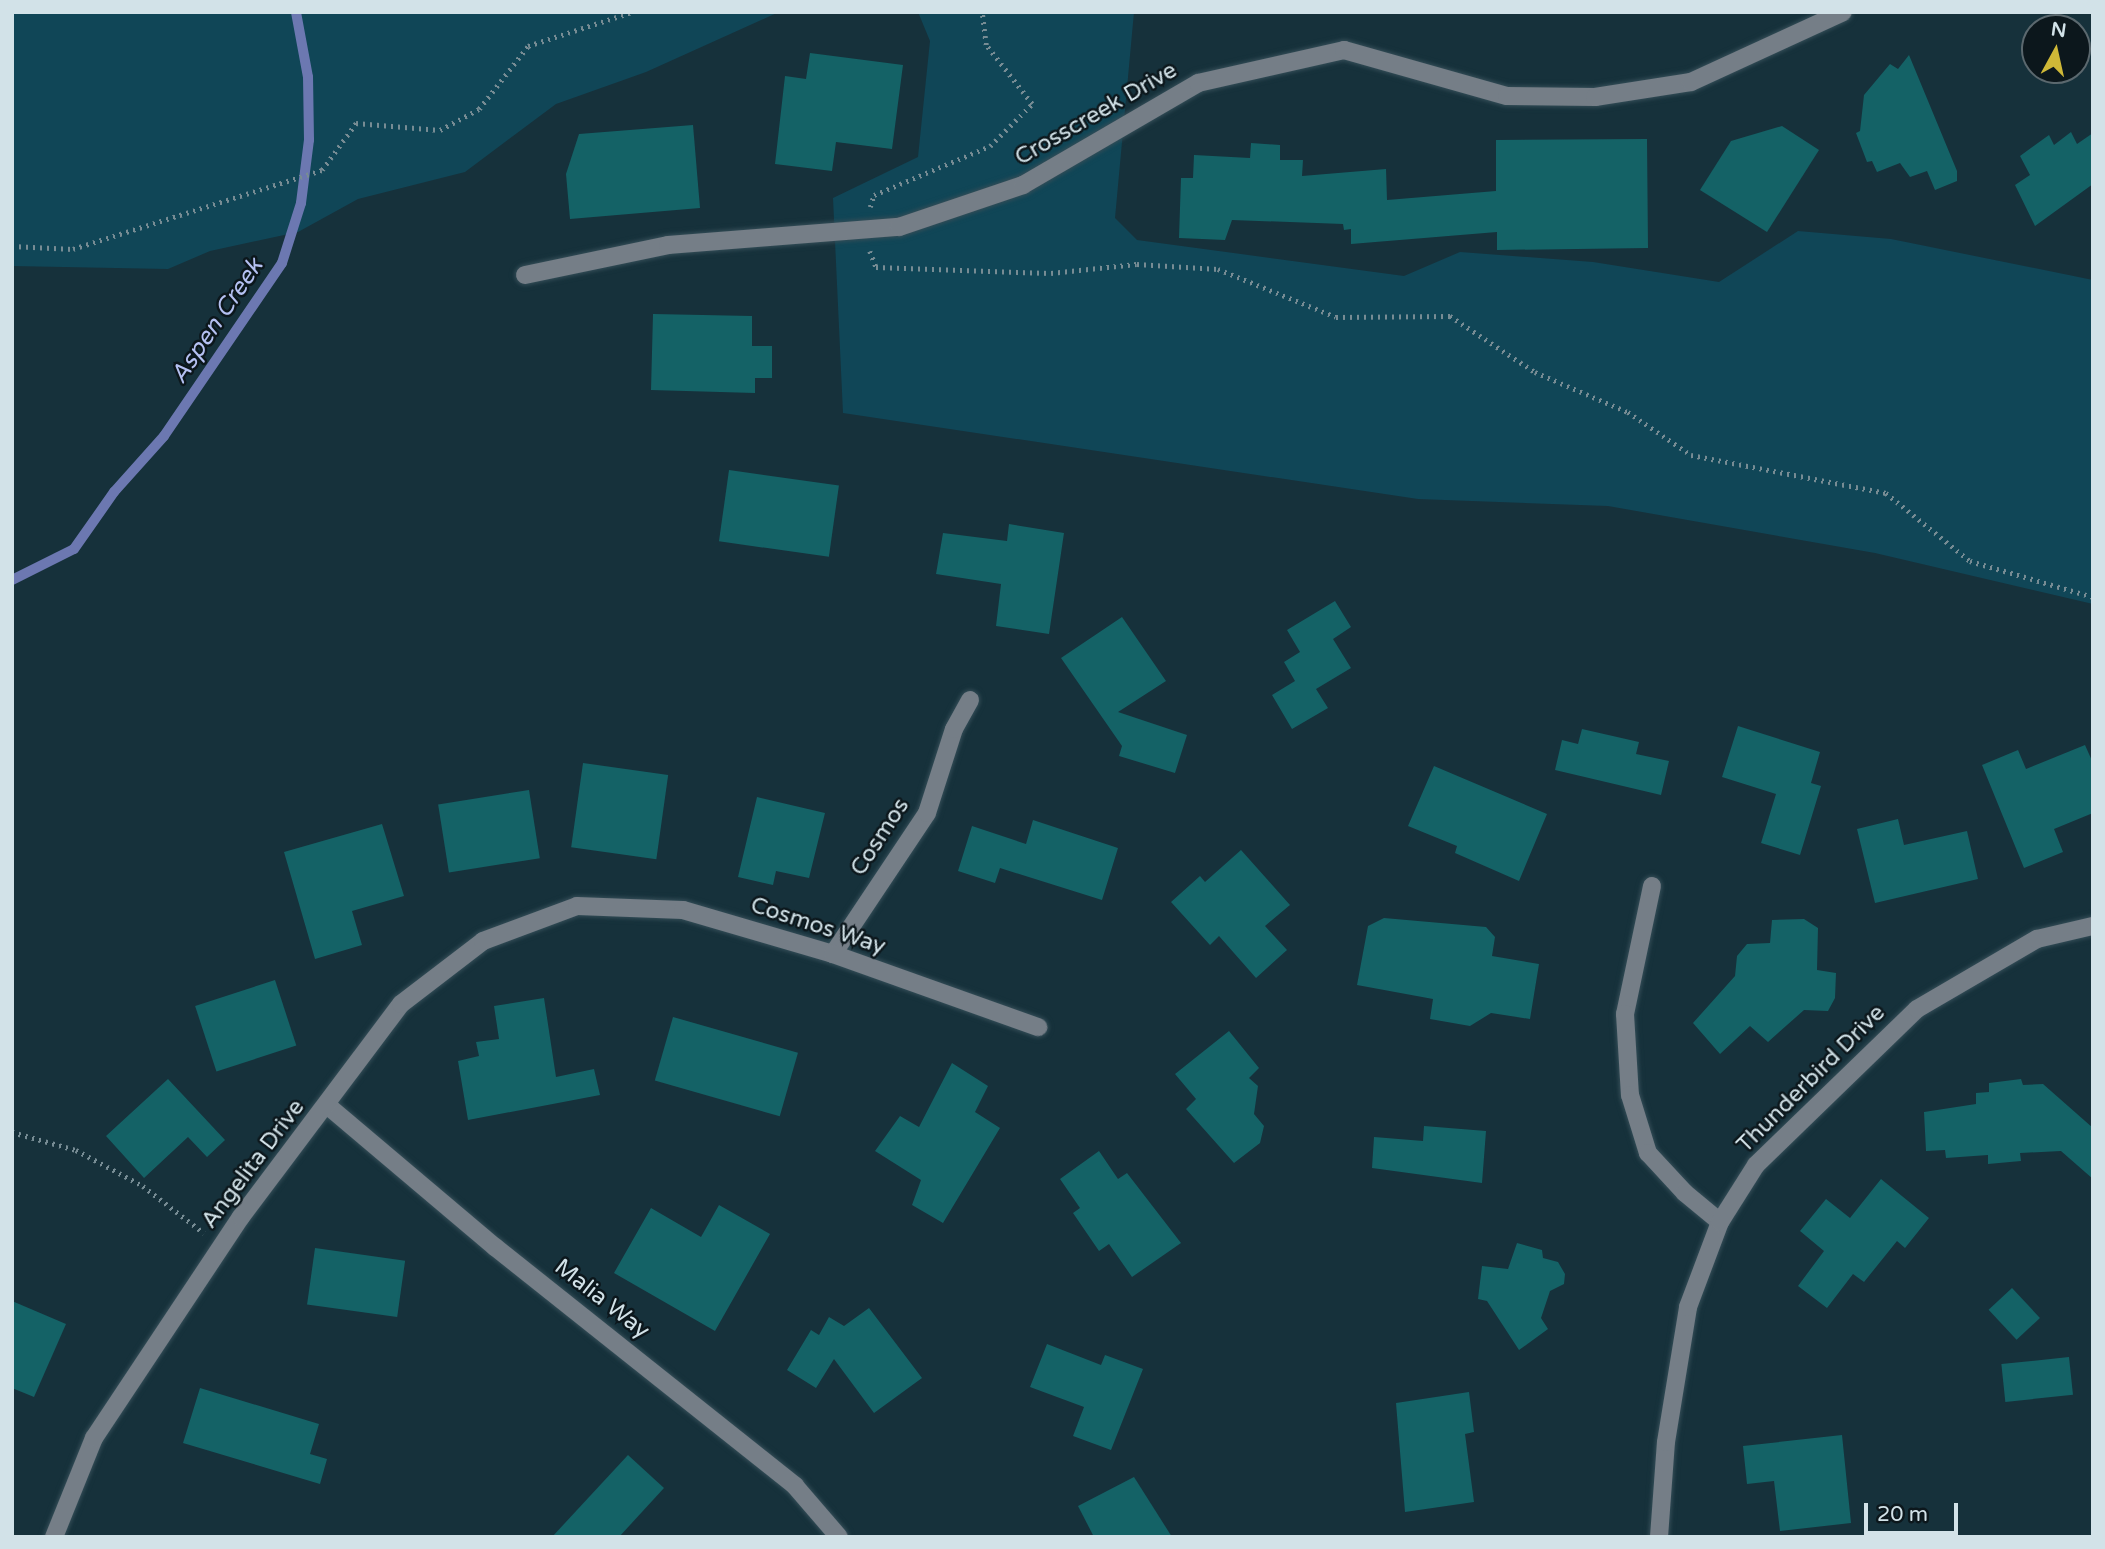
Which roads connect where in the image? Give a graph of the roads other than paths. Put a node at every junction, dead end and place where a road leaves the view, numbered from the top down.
1 (1843, 12) edge
2 (525, 275) dead end
3 (970, 700) dead end
4 (1652, 886) dead end
5 (577, 906) joint
6 (2093, 926) edge
7 (833, 954) junction
8 (1038, 1027) dead end
9 (328, 1106) junction
10 (1720, 1222) junction
11 (54, 1537) edge
12 (839, 1537) edge
13 (1659, 1537) edge

1 - 2 street, Crosscreek Drive
3 - 7 street, Cosmos
4 - 10 street
5 - 7 street, Cosmos Way
5 - 9 street, Angelita Drive
6 - 10 street, Thunderbird Drive
7 - 8 street, Cosmos Way
9 - 11 street, Angelita Drive
9 - 12 street, Malia Way
10 - 13 street, Thunderbird Drive

